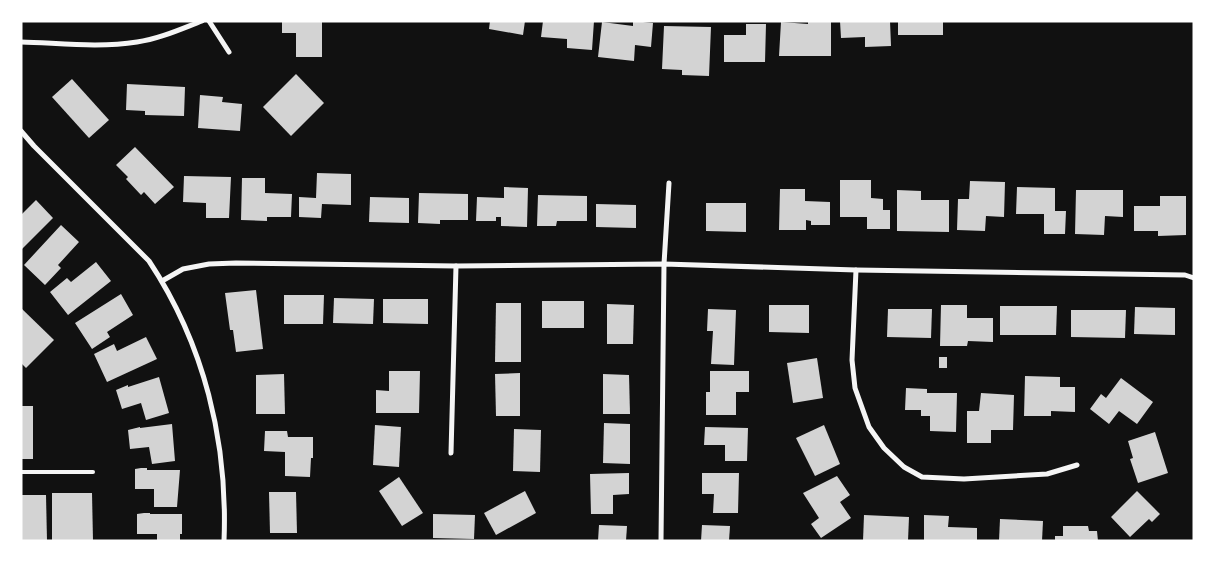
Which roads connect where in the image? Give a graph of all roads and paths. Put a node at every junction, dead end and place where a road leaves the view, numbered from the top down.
1 (202, 21) edge
2 (210, 21) edge
3 (21, 42) edge
4 (229, 52) dead end
5 (21, 131) edge
6 (669, 183) dead end
7 (664, 264) junction
8 (456, 266) junction
9 (856, 270) junction
10 (1194, 278) edge
11 (162, 281) junction
12 (451, 453) dead end
13 (1077, 465) dead end
14 (21, 472) edge
15 (94, 472) dead end
16 (224, 541) edge
17 (661, 541) edge

1 - 3 street
2 - 4 street
5 - 11 street
6 - 7 street
7 - 8 street
7 - 9 street
7 - 17 street
8 - 11 street
8 - 12 street
9 - 10 street
9 - 13 street
11 - 16 street
14 - 15 lane

